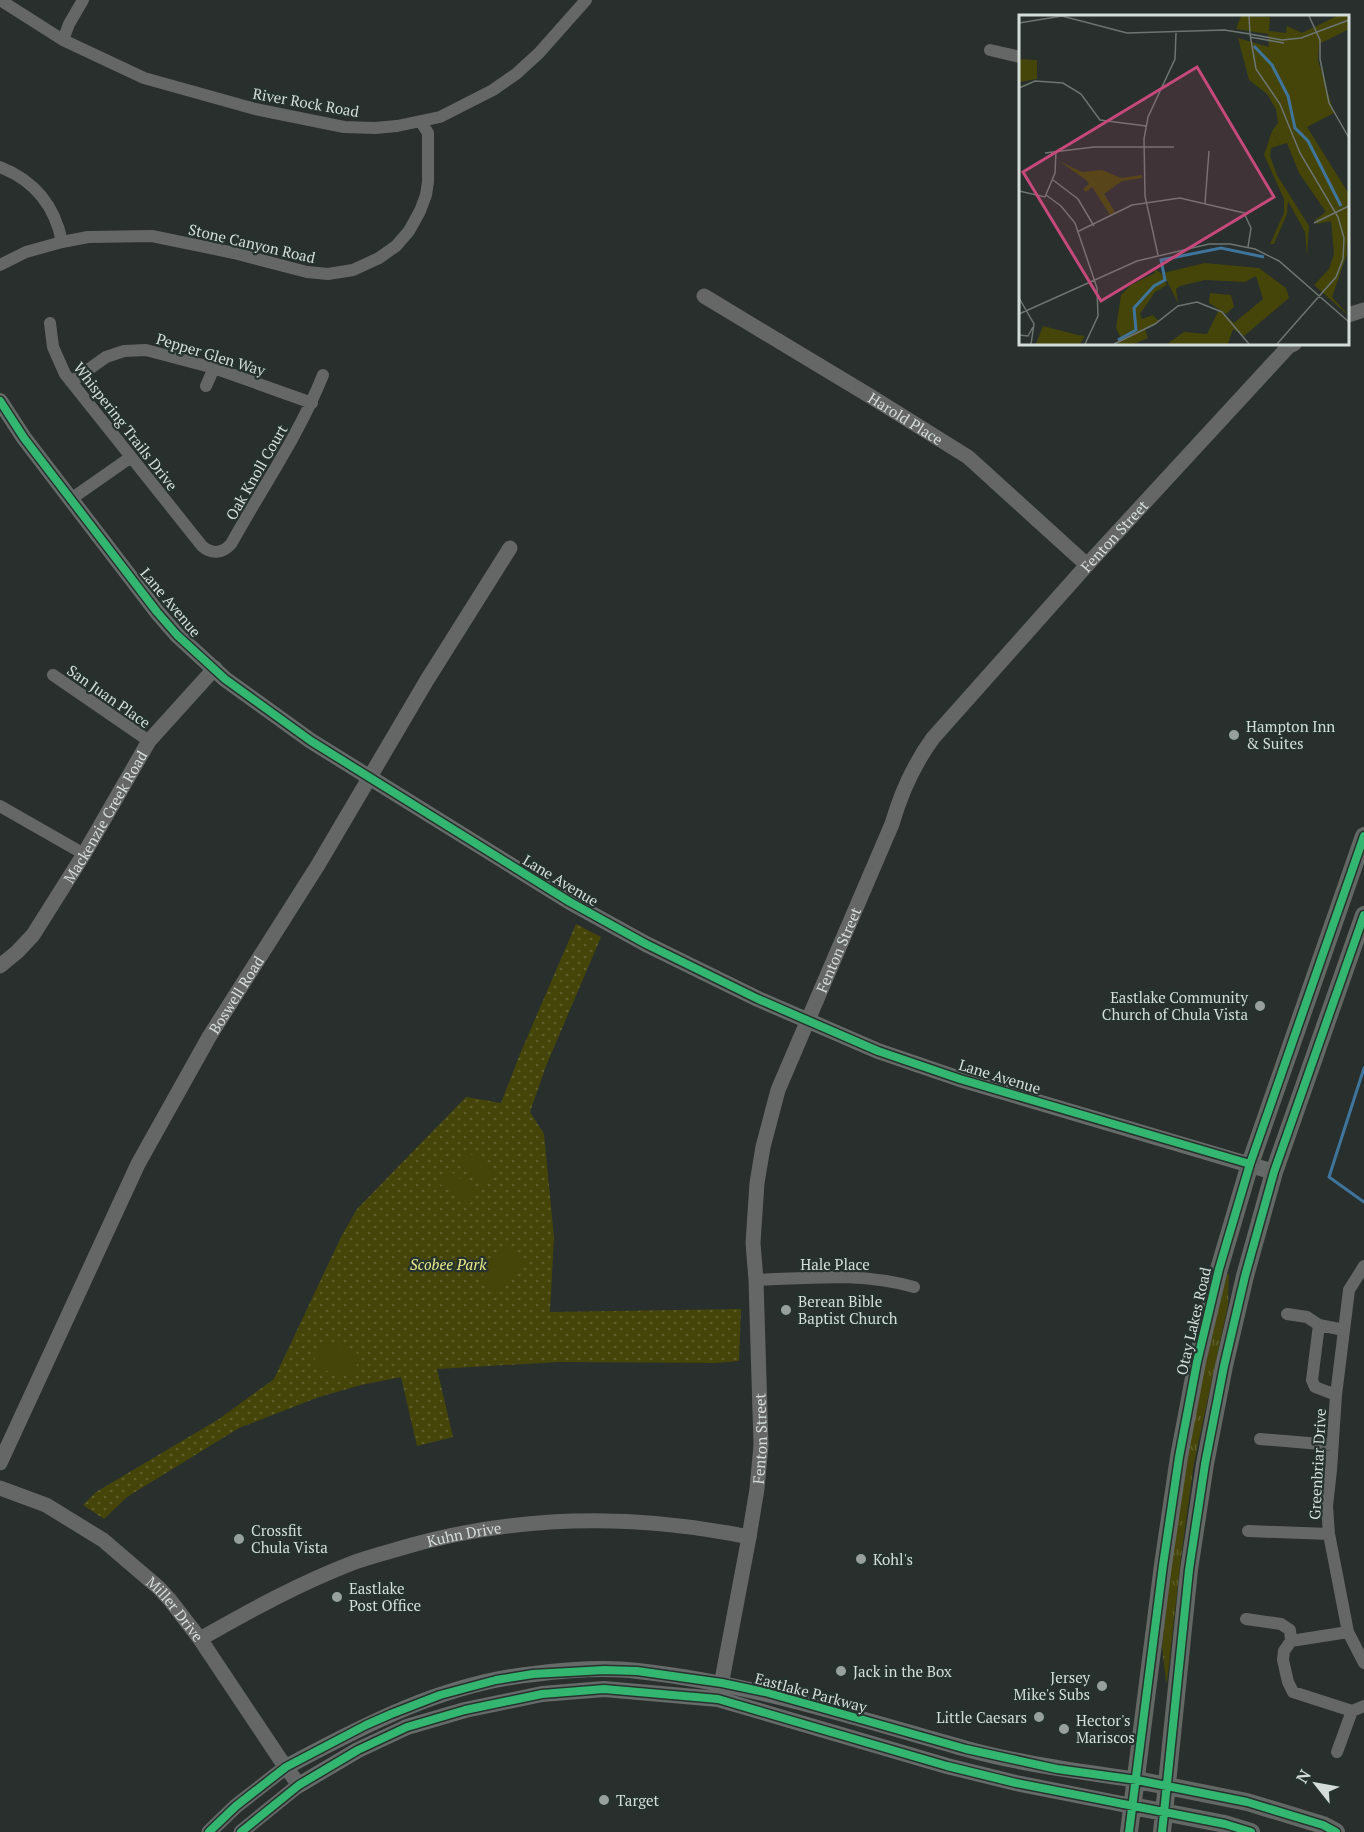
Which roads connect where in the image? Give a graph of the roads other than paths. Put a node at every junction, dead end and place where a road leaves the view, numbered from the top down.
1 (0, 0) edge
2 (83, 0) edge
3 (586, 0) edge
4 (63, 40) junction
5 (990, 50) dead end
6 (1019, 57) edge
7 (421, 122) junction
8 (0, 167) edge
9 (62, 242) junction
10 (0, 265) edge
11 (704, 296) dead end
12 (1364, 310) edge
13 (1349, 314) edge
14 (50, 323) dead end
15 (1292, 345) edge
16 (214, 368) junction
17 (323, 375) dead end
18 (71, 382) junction
19 (206, 386) dead end
20 (0, 401) edge
21 (312, 403) junction
22 (131, 457) junction
23 (71, 499) junction
24 (196, 538) joint
25 (510, 548) dead end
26 (1087, 565) junction
27 (214, 668) junction
28 (53, 675) dead end
29 (149, 741) junction
30 (369, 777) junction
31 (0, 806) edge
32 (1364, 836) edge
33 (84, 855) junction
34 (1364, 915) edge
35 (0, 966) edge
36 (807, 1020) junction
37 (1250, 1164) junction
38 (1274, 1172) junction
39 (1364, 1266) edge
40 (756, 1280) junction
41 (914, 1287) dead end
42 (1287, 1314) dead end
43 (1319, 1325) junction
44 (1344, 1330) junction
45 (1336, 1395) junction
46 (1260, 1439) dead end
47 (1332, 1446) junction
48 (0, 1463) edge
49 (0, 1488) edge
50 (1248, 1531) dead end
51 (1329, 1534) junction
52 (749, 1537) junction
53 (1246, 1619) dead end
54 (1348, 1632) junction
55 (200, 1639) junction
56 (1291, 1641) junction
57 (1364, 1663) edge
58 (720, 1691) junction
59 (1358, 1708) edge
60 (1337, 1752) dead end
61 (286, 1767) junction
62 (1137, 1780) junction
63 (299, 1785) junction
64 (1166, 1785) junction
65 (1132, 1806) junction
66 (1164, 1812) junction
67 (209, 1832) edge
68 (241, 1832) edge
69 (1129, 1832) edge
70 (1162, 1832) edge
71 (1251, 1832) edge
72 (1336, 1832) edge

1 - 4 street, River Rock Road
2 - 4 street
3 - 7 street, River Rock Road
4 - 7 street, River Rock Road
5 - 6 street
7 - 9 street, Stone Canyon Road
8 - 9 street
9 - 10 street, Stone Canyon Road
11 - 26 street, Harold Place
12 - 13 street
14 - 18 street, Whispering Trails Drive
15 - 26 street, Fenton Street
16 - 18 street, Pepper Glen Way
16 - 19 street
16 - 21 street, Pepper Glen Way
17 - 21 street, Oak Knoll Court
18 - 22 street, Whispering Trails Drive
20 - 23 main road, Lane Avenue
21 - 24 street, Oak Knoll Court
22 - 23 street
22 - 24 street, Whispering Trails Drive
23 - 27 main road, Lane Avenue
25 - 30 street, Boswell Road
26 - 36 street, Fenton Street
27 - 29 street, Mackenzie Creek Road
27 - 30 main road, Lane Avenue
28 - 29 street, San Juan Place
29 - 33 street, Mackenzie Creek Road
30 - 36 main road, Lane Avenue
30 - 48 street, Boswell Road
31 - 33 street
32 - 37 main road, Otay Lakes Road
33 - 35 street, Mackenzie Creek Road
34 - 38 main road
36 - 37 main road, Lane Avenue
36 - 40 street, Fenton Street
37 - 38 main road, Lane Avenue
37 - 62 main road, Otay Lakes Road
38 - 64 main road
39 - 44 street, Greenbriar Drive
40 - 41 street, Hale Place
40 - 52 street, Fenton Street
42 - 43 street
43 - 44 street
43 - 45 street
44 - 45 street, Greenbriar Drive
45 - 47 street, Greenbriar Drive
46 - 47 street
47 - 51 street, Greenbriar Drive
49 - 55 street, Miller Drive
50 - 51 street
51 - 54 street, Greenbriar Drive
52 - 55 street, Kuhn Drive
52 - 58 street, Fenton Street
53 - 56 street
54 - 56 street
54 - 57 street, Greenbriar Drive
55 - 61 street, Miller Drive
56 - 59 street
58 - 61 main road, Eastlake Parkway
58 - 62 main road, Eastlake Parkway
58 - 63 main road, Eastlake Parkway
58 - 65 main road, Eastlake Parkway
59 - 60 street
61 - 63 street, Miller Drive
61 - 67 street
62 - 64 main road, Eastlake Parkway
62 - 65 main road, Otay Lakes Road
63 - 68 street
64 - 66 main road
64 - 72 main road, Eastlake Parkway
65 - 66 main road, Eastlake Parkway
65 - 69 main road, Otay Lakes Road
66 - 70 main road
66 - 71 main road, Eastlake Parkway

